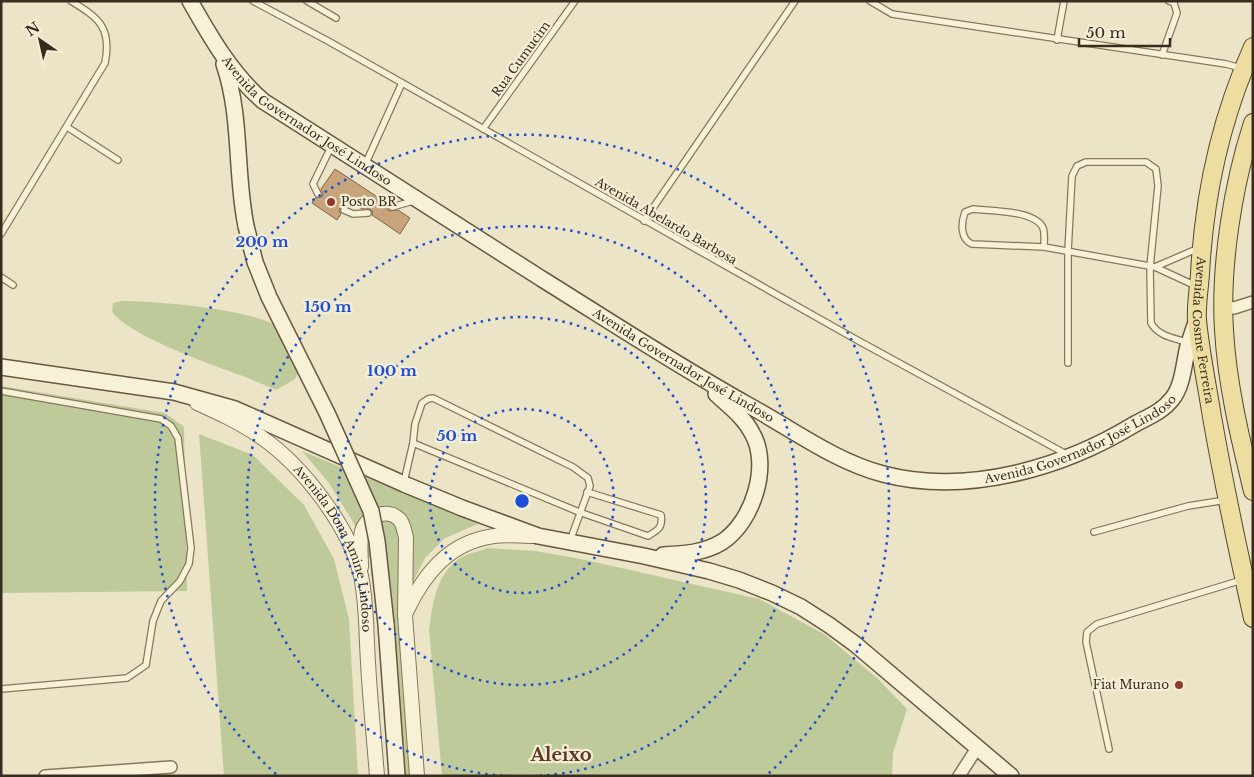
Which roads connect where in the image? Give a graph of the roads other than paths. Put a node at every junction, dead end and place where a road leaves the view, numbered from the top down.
1 (71, 1) edge
2 (190, 1) edge
3 (253, 1) edge
4 (307, 1) edge
5 (575, 1) edge
6 (795, 1) edge
7 (870, 1) edge
8 (1064, 1) edge
9 (1169, 1) edge
10 (336, 18) dead end
11 (1057, 40) junction
12 (1253, 47) edge
13 (220, 52) junction
14 (1162, 55) junction
15 (1243, 69) junction
16 (402, 83) junction
17 (1253, 123) edge
18 (67, 127) junction
19 (483, 129) junction
20 (332, 145) junction
21 (118, 160) dead end
22 (365, 166) junction
23 (318, 194) dead end
24 (418, 200) junction
25 (392, 207) dead end
26 (344, 210) dead end
27 (368, 213) dead end
28 (644, 221) junction
29 (1, 234) edge
30 (1044, 247) junction
31 (1201, 247) junction
32 (1068, 251) junction
33 (1153, 267) junction
34 (1, 277) edge
35 (13, 285) dead end
36 (1199, 288) junction
37 (1253, 302) edge
38 (1224, 306) junction
39 (1197, 318) junction
40 (1189, 343) junction
41 (1068, 364) dead end
42 (1, 367) edge
43 (699, 378) junction
44 (1, 391) edge
45 (174, 392) junction
46 (413, 444) junction
47 (1070, 457) junction
48 (404, 484) junction
49 (1253, 491) edge
50 (587, 492) junction
51 (1226, 500) junction
52 (580, 512) junction
53 (1094, 532) dead end
54 (538, 536) junction
55 (570, 542) junction
56 (644, 556) junction
57 (361, 575) junction
58 (1244, 580) junction
59 (405, 615) junction
60 (1253, 618) edge
61 (1, 689) edge
62 (977, 748) junction
63 (1109, 749) dead end
64 (171, 767) dead end
65 (45, 776) edge
66 (376, 776) edge
67 (397, 776) edge
68 (417, 776) edge
69 (959, 776) edge
70 (1011, 776) edge

1 - 18 lane
2 - 13 main road, Avenida Governador José Lindoso
3 - 16 lane, Avenida Abelardo Barbosa
4 - 10 lane
5 - 19 lane, Rua Cumucim
6 - 28 lane
7 - 11 lane
8 - 11 lane
9 - 14 lane
11 - 14 lane
12 - 15 main road, Avenida Cosme Ferreira
13 - 20 main road, Avenida Governador José Lindoso
13 - 67 main road, bridge
14 - 15 lane
15 - 31 main road, Avenida Cosme Ferreira
16 - 19 lane, Avenida Abelardo Barbosa
16 - 22 lane
17 - 38 main road, Avenida Cosme Ferreira
18 - 21 lane
18 - 29 lane
19 - 28 lane, Avenida Abelardo Barbosa
20 - 22 main road, Avenida Governador José Lindoso
20 - 23 lane
22 - 24 main road, Avenida Governador José Lindoso
24 - 25 lane
24 - 43 main road, Avenida Governador José Lindoso
26 - 27 lane
28 - 47 lane, Avenida Abelardo Barbosa
30 - 30 lane
30 - 32 lane
31 - 33 lane
31 - 36 main road, Avenida Cosme Ferreira
32 - 33 lane
32 - 33 lane
32 - 41 lane
33 - 36 lane
33 - 40 lane
34 - 35 lane
36 - 39 main road, Avenida Cosme Ferreira
37 - 38 street
38 - 49 main road, Avenida Cosme Ferreira
39 - 40 main road, Avenida Governador José Lindoso
39 - 51 main road, Avenida Cosme Ferreira
40 - 47 main road, Avenida Governador José Lindoso
42 - 45 main road
43 - 47 main road, Avenida Governador José Lindoso
43 - 56 main road
44 - 61 lane
45 - 48 main road
45 - 57 street, Avenida Dona Amine Lindoso
46 - 48 lane
46 - 50 lane
46 - 52 lane
48 - 54 main road
50 - 52 lane
50 - 52 lane
51 - 53 lane
51 - 58 main road, Avenida Cosme Ferreira
52 - 55 lane
54 - 55 main road
54 - 59 street
55 - 56 main road
56 - 62 main road
57 - 59 street
57 - 66 street, Avenida Dona Amine Lindoso
58 - 60 main road, Avenida Cosme Ferreira
58 - 63 lane
59 - 68 street
62 - 69 street
62 - 70 main road
64 - 65 street

